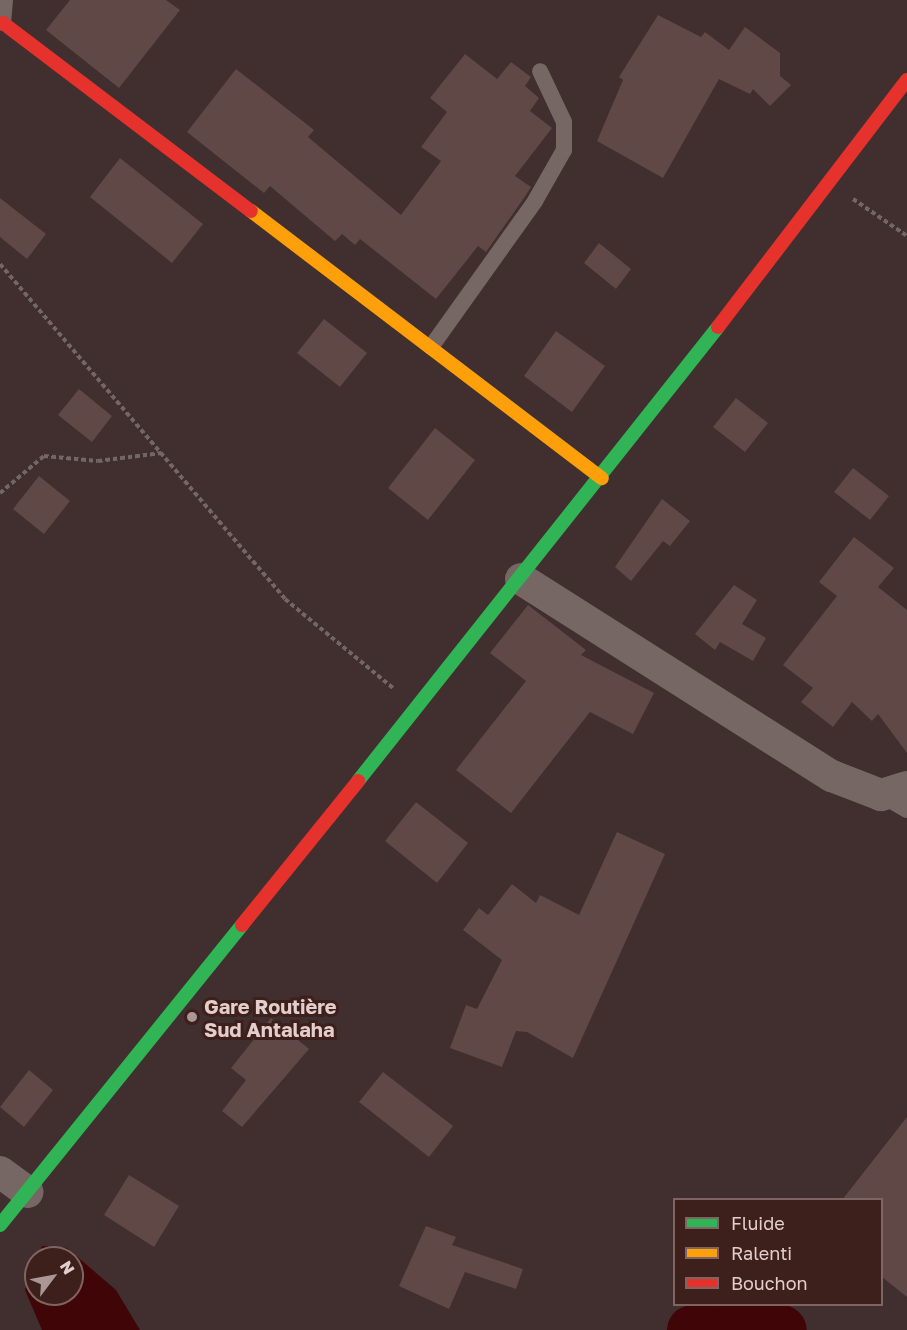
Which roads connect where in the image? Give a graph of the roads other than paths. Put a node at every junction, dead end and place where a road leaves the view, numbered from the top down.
1 (5, 0) edge
2 (3, 23) joint
3 (540, 71) dead end
4 (907, 80) edge
5 (431, 347) junction
6 (602, 478) junction
7 (521, 579) junction
8 (898, 797) edge
9 (0, 1172) edge
10 (28, 1192) junction
11 (0, 1225) edge

1 - 2 lane
2 - 5 street
3 - 5 lane
4 - 6 street
5 - 6 street
6 - 7 street
7 - 8 street
7 - 10 street
9 - 10 street
10 - 11 street

